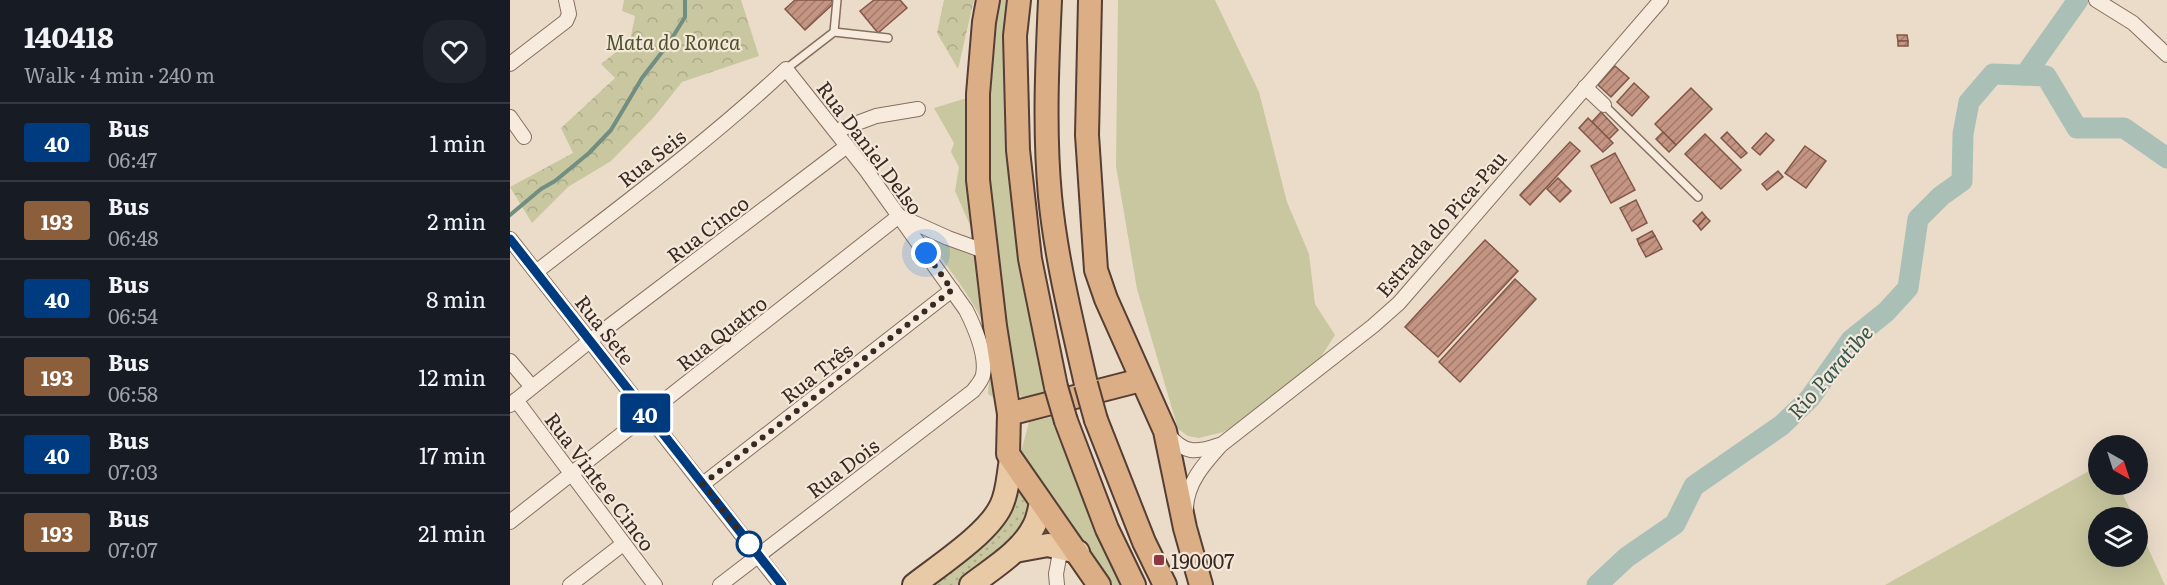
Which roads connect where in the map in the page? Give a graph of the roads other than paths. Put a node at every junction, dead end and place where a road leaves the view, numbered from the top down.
1 (566, 0) edge
2 (837, 0) edge
3 (988, 0) edge
4 (1019, 0) edge
5 (1050, 0) edge
6 (1090, 0) edge
7 (1661, 0) edge
8 (2096, 0) edge
9 (834, 32) junction
10 (888, 38) dead end
11 (2167, 55) edge
12 (510, 64) edge
13 (786, 69) junction
14 (1585, 87) junction
15 (1604, 105) joint
16 (918, 109) dead end
17 (510, 117) edge
18 (836, 131) junction
19 (524, 137) dead end
20 (847, 146) junction
21 (1698, 197) dead end
22 (899, 216) junction
23 (510, 239) edge
24 (987, 252) junction
25 (536, 272) junction
26 (952, 290) junction
27 (591, 340) junction
28 (510, 361) edge
29 (983, 376) joint
30 (1141, 380) junction
31 (532, 387) junction
32 (513, 403) edge
33 (646, 414) junction
34 (1009, 414) junction
35 (1165, 431) junction
36 (1221, 445) junction
37 (1011, 460) junction
38 (570, 474) junction
39 (703, 484) junction
40 (1041, 503) junction
41 (510, 522) edge
42 (1185, 528) junction
43 (623, 544) junction
44 (1069, 550) junction
45 (1015, 551) junction
46 (759, 555) junction
47 (570, 585) edge
48 (655, 585) edge
49 (720, 585) edge
50 (782, 585) edge
51 (914, 585) edge
52 (971, 585) edge
53 (1057, 585) edge
54 (1099, 585) edge
55 (1134, 585) edge
56 (1165, 585) edge
57 (1201, 585) edge

1 - 12 street
2 - 9 lane
3 - 24 highway
4 - 55 highway, bridge
5 - 56 highway, bridge
6 - 30 highway
7 - 14 street, Estrada do Pica-Pau
8 - 11 street
9 - 10 lane
9 - 13 lane
13 - 18 street, Rua Daniel Delso
13 - 25 street, Rua Seis
14 - 15 street
14 - 36 street, Estrada do Pica-Pau
15 - 21 lane
16 - 18 street
17 - 19 street
18 - 20 street, Rua Daniel Delso
20 - 22 street, Rua Daniel Delso
20 - 27 street, Rua Cinco
22 - 24 street
22 - 26 street, Rua Daniel Delso
22 - 33 street, Rua Quatro
23 - 25 street, Rua Sete
24 - 34 highway
25 - 27 street, Rua Sete
26 - 29 street, Rua Daniel Delso
26 - 39 street, Rua Três
27 - 31 street, Rua Cinco
27 - 33 street, Rua Sete
28 - 31 street
29 - 46 street, Rua Dois
30 - 34 highway
30 - 35 highway
31 - 32 street, Rua Cinco
32 - 38 street, Rua Vinte e Cinco
33 - 38 street, Rua Quatro
33 - 39 street, Rua Sete
34 - 37 highway
35 - 36 street, Estrada do Pica-Pau
35 - 42 highway
36 - 42 street, Estrada do Pica-Pau
37 - 40 highway
37 - 51 main road
38 - 41 street, Rua Quatro
38 - 43 street, Rua Vinte e Cinco
39 - 46 street, Rua Sete
40 - 44 highway
40 - 45 main road
42 - 57 highway
43 - 47 street
43 - 48 street, Rua Vinte e Cinco
44 - 45 main road
44 - 53 street
44 - 54 highway
45 - 52 main road
46 - 49 street, Rua Dois
46 - 50 street, Rua Sete

